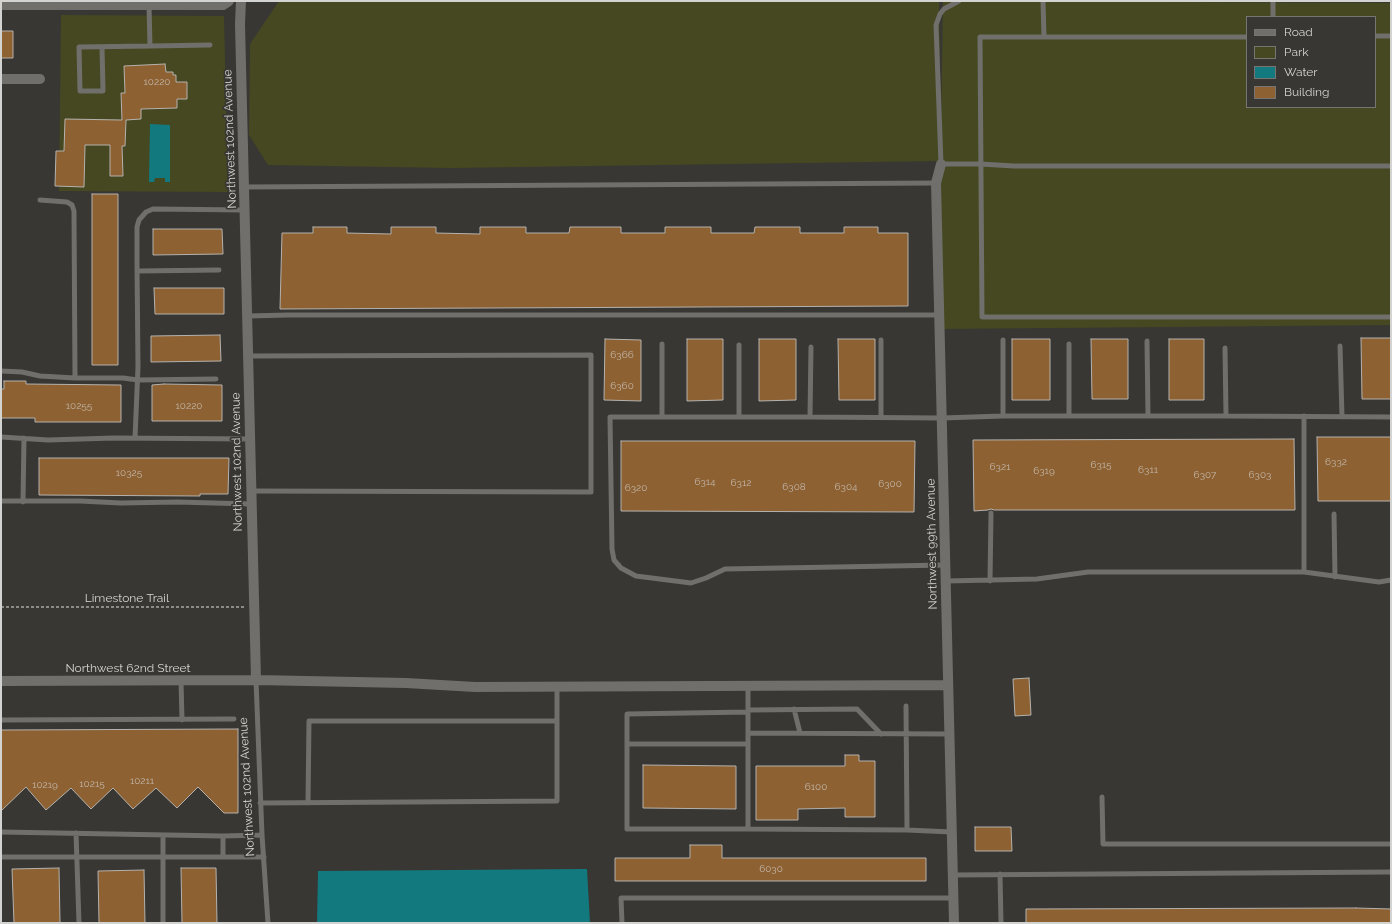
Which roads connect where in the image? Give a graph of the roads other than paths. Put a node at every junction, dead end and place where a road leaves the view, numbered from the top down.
1 (229, 1) edge
2 (241, 1) edge
3 (959, 1) edge
4 (1043, 1) edge
5 (1273, 1) edge
6 (1, 5) edge
7 (150, 5) junction
8 (1273, 16) edge
9 (1246, 36) edge
10 (1376, 36) edge
11 (1391, 36) edge
12 (1044, 37) junction
13 (210, 45) dead end
14 (150, 46) junction
15 (102, 47) junction
16 (1, 79) edge
17 (40, 79) dead end
18 (941, 164) junction
19 (980, 164) junction
20 (1391, 166) edge
21 (936, 183) junction
22 (244, 187) junction
23 (40, 200) dead end
24 (245, 210) junction
25 (218, 270) dead end
26 (137, 271) junction
27 (939, 315) junction
28 (248, 316) junction
29 (1391, 317) edge
30 (881, 340) dead end
31 (1003, 340) dead end
32 (1147, 341) dead end
33 (662, 344) dead end
34 (1069, 344) dead end
35 (739, 345) dead end
36 (1340, 346) dead end
37 (811, 347) dead end
38 (1225, 348) dead end
39 (248, 356) junction
40 (1, 371) edge
41 (75, 378) junction
42 (216, 379) dead end
43 (138, 380) junction
44 (1003, 416) junction
45 (1069, 416) junction
46 (1148, 416) junction
47 (1226, 416) junction
48 (1304, 416) junction
49 (662, 417) junction
50 (739, 417) junction
51 (810, 417) junction
52 (881, 417) junction
53 (1342, 417) junction
54 (1391, 417) edge
55 (942, 418) junction
56 (1, 436) edge
57 (24, 438) junction
58 (136, 438) junction
59 (250, 439) junction
60 (251, 491) junction
61 (1, 502) edge
62 (23, 502) junction
63 (251, 504) junction
64 (991, 513) dead end
65 (1334, 514) dead end
66 (946, 565) junction
67 (1304, 572) junction
68 (1335, 577) junction
69 (1391, 580) edge
70 (946, 581) junction
71 (990, 581) junction
72 (182, 680) junction
73 (256, 680) junction
74 (1, 681) edge
75 (948, 685) junction
76 (748, 686) junction
77 (557, 687) junction
78 (906, 706) dead end
79 (794, 709) junction
80 (748, 711) junction
81 (234, 719) dead end
82 (1, 720) edge
83 (182, 720) junction
84 (557, 720) junction
85 (748, 733) junction
86 (800, 733) junction
87 (881, 734) junction
88 (906, 734) junction
89 (950, 734) junction
90 (627, 744) junction
91 (748, 744) junction
92 (1102, 797) dead end
93 (260, 803) junction
94 (308, 803) junction
95 (748, 829) junction
96 (907, 830) junction
97 (1, 832) edge
98 (952, 832) junction
99 (76, 833) junction
100 (163, 835) junction
101 (262, 835) junction
102 (223, 836) junction
103 (1391, 844) edge
104 (164, 856) junction
105 (1, 857) edge
106 (77, 857) junction
107 (223, 857) junction
108 (264, 857) junction
109 (1391, 872) edge
110 (1000, 874) junction
111 (953, 875) junction
112 (954, 898) junction
113 (79, 923) edge
114 (163, 923) edge
115 (268, 923) edge
116 (622, 923) edge
117 (954, 923) edge
118 (1001, 923) edge

1 - 7 street
2 - 22 street, Northwest 102nd Avenue
3 - 18 lane
4 - 12 lane
5 - 8 lane
6 - 7 street
7 - 14 lane
9 - 12 lane
10 - 11 lane
12 - 19 lane
13 - 14 lane
14 - 15 lane
15 - 15 lane
16 - 17 street
18 - 19 lane
18 - 21 street, Northwest 99th Avenue
19 - 20 lane
19 - 29 lane
21 - 22 lane
21 - 27 street, Northwest 99th Avenue
22 - 24 street, Northwest 102nd Avenue
23 - 41 lane
24 - 26 lane
24 - 28 street, Northwest 102nd Avenue
25 - 26 lane
26 - 43 lane
27 - 28 lane
27 - 55 street, Northwest 99th Avenue
28 - 39 street, Northwest 102nd Avenue
30 - 52 lane
31 - 44 lane
32 - 46 lane
33 - 49 lane
34 - 45 lane
35 - 50 lane
36 - 53 lane
37 - 51 lane
38 - 47 lane
39 - 59 street, Northwest 102nd Avenue
39 - 60 lane
40 - 41 lane
41 - 43 lane
42 - 43 lane
43 - 58 lane
44 - 45 lane
44 - 55 lane
45 - 46 lane
46 - 47 lane
47 - 48 lane
48 - 53 lane
48 - 67 lane
49 - 50 lane
49 - 66 lane
50 - 51 lane
51 - 52 lane
52 - 55 lane
53 - 54 lane
55 - 66 street, Northwest 99th Avenue
56 - 57 lane
57 - 58 lane
57 - 62 lane
58 - 59 lane
59 - 60 street, Northwest 102nd Avenue
60 - 63 street, Northwest 102nd Avenue
61 - 62 lane
62 - 63 lane
63 - 73 street, Northwest 102nd Avenue
64 - 71 lane
65 - 68 lane
66 - 70 street, Northwest 99th Avenue
67 - 68 lane
67 - 71 lane
68 - 69 lane
70 - 71 lane
70 - 75 street, Northwest 99th Avenue
72 - 73 street, Northwest 62nd Street
72 - 74 street, Northwest 62nd Street
72 - 83 lane
73 - 77 street, Northwest 62nd Street
73 - 93 lane, Northwest 102nd Avenue
75 - 76 street, Northwest 62nd Street
75 - 89 street, Northwest 99th Avenue
76 - 77 street, Northwest 62nd Street
76 - 80 lane
77 - 84 lane
78 - 88 lane
79 - 80 lane
79 - 86 lane
79 - 87 lane
80 - 85 lane
80 - 90 lane
81 - 83 lane
82 - 83 lane
84 - 94 lane
84 - 94 lane
85 - 86 lane
85 - 91 lane
86 - 87 lane
87 - 88 lane
88 - 89 lane
88 - 96 lane
89 - 98 street, Northwest 99th Avenue
90 - 91 lane
90 - 95 lane
91 - 95 lane
92 - 103 lane
93 - 94 lane
93 - 101 lane, Northwest 102nd Avenue
95 - 96 lane
96 - 98 lane
97 - 99 lane
98 - 111 street, Northwest 99th Avenue
99 - 100 lane
99 - 106 lane
100 - 102 lane
100 - 104 lane
101 - 102 lane
101 - 108 lane, Northwest 102nd Avenue
102 - 107 lane
104 - 106 lane
104 - 107 lane
104 - 114 lane
105 - 106 lane
106 - 113 lane
107 - 108 lane
108 - 115 lane, Northwest 102nd Avenue
109 - 110 lane
110 - 111 lane
110 - 118 lane
111 - 112 street, Northwest 99th Avenue
112 - 116 lane
112 - 117 street, Northwest 99th Avenue

